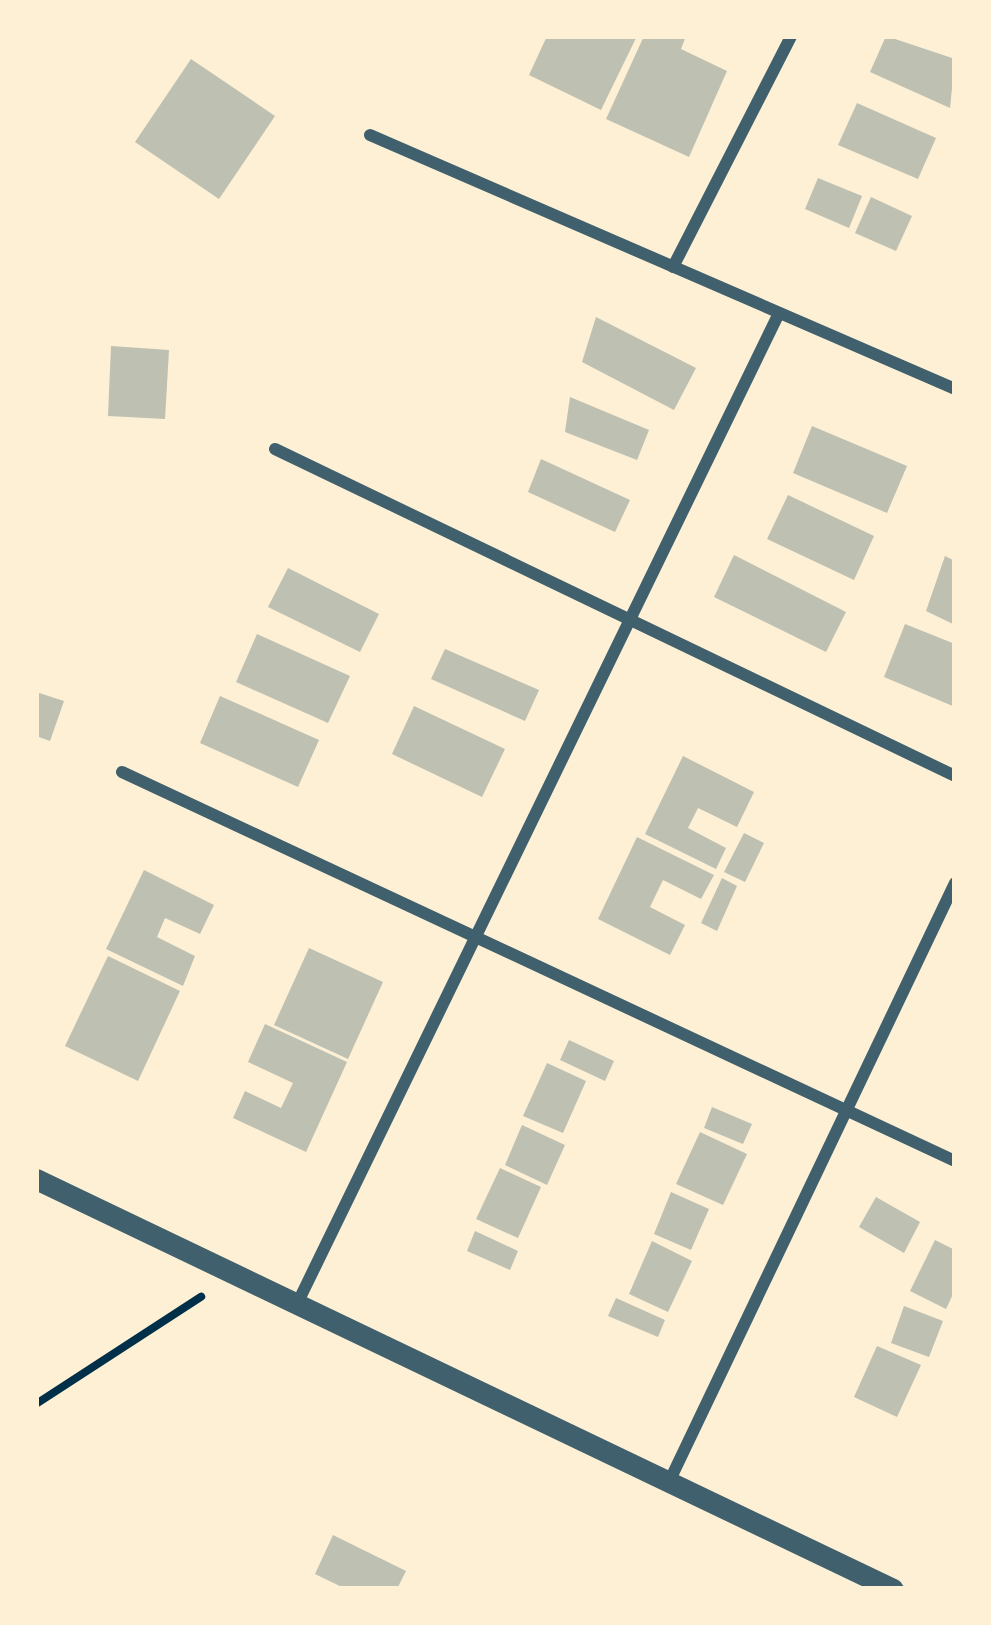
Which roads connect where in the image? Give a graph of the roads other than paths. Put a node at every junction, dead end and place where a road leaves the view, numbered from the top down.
1 (791, 36) edge
2 (370, 135) dead end
3 (673, 267) junction
4 (779, 313) junction
5 (955, 389) edge
6 (275, 449) dead end
7 (630, 620) junction
8 (122, 772) dead end
9 (955, 776) edge
10 (955, 883) edge
11 (475, 938) junction
12 (847, 1111) junction
13 (955, 1162) edge
14 (36, 1179) edge
15 (298, 1304) junction
16 (669, 1482) junction
17 (893, 1589) edge

1 - 3 street
2 - 3 street
3 - 4 street
4 - 5 street
4 - 7 street
6 - 7 street
7 - 9 street
7 - 11 street
8 - 11 street
10 - 12 street
11 - 12 street
11 - 15 street
12 - 13 street
12 - 16 street
14 - 15 street
15 - 16 street
16 - 17 street

